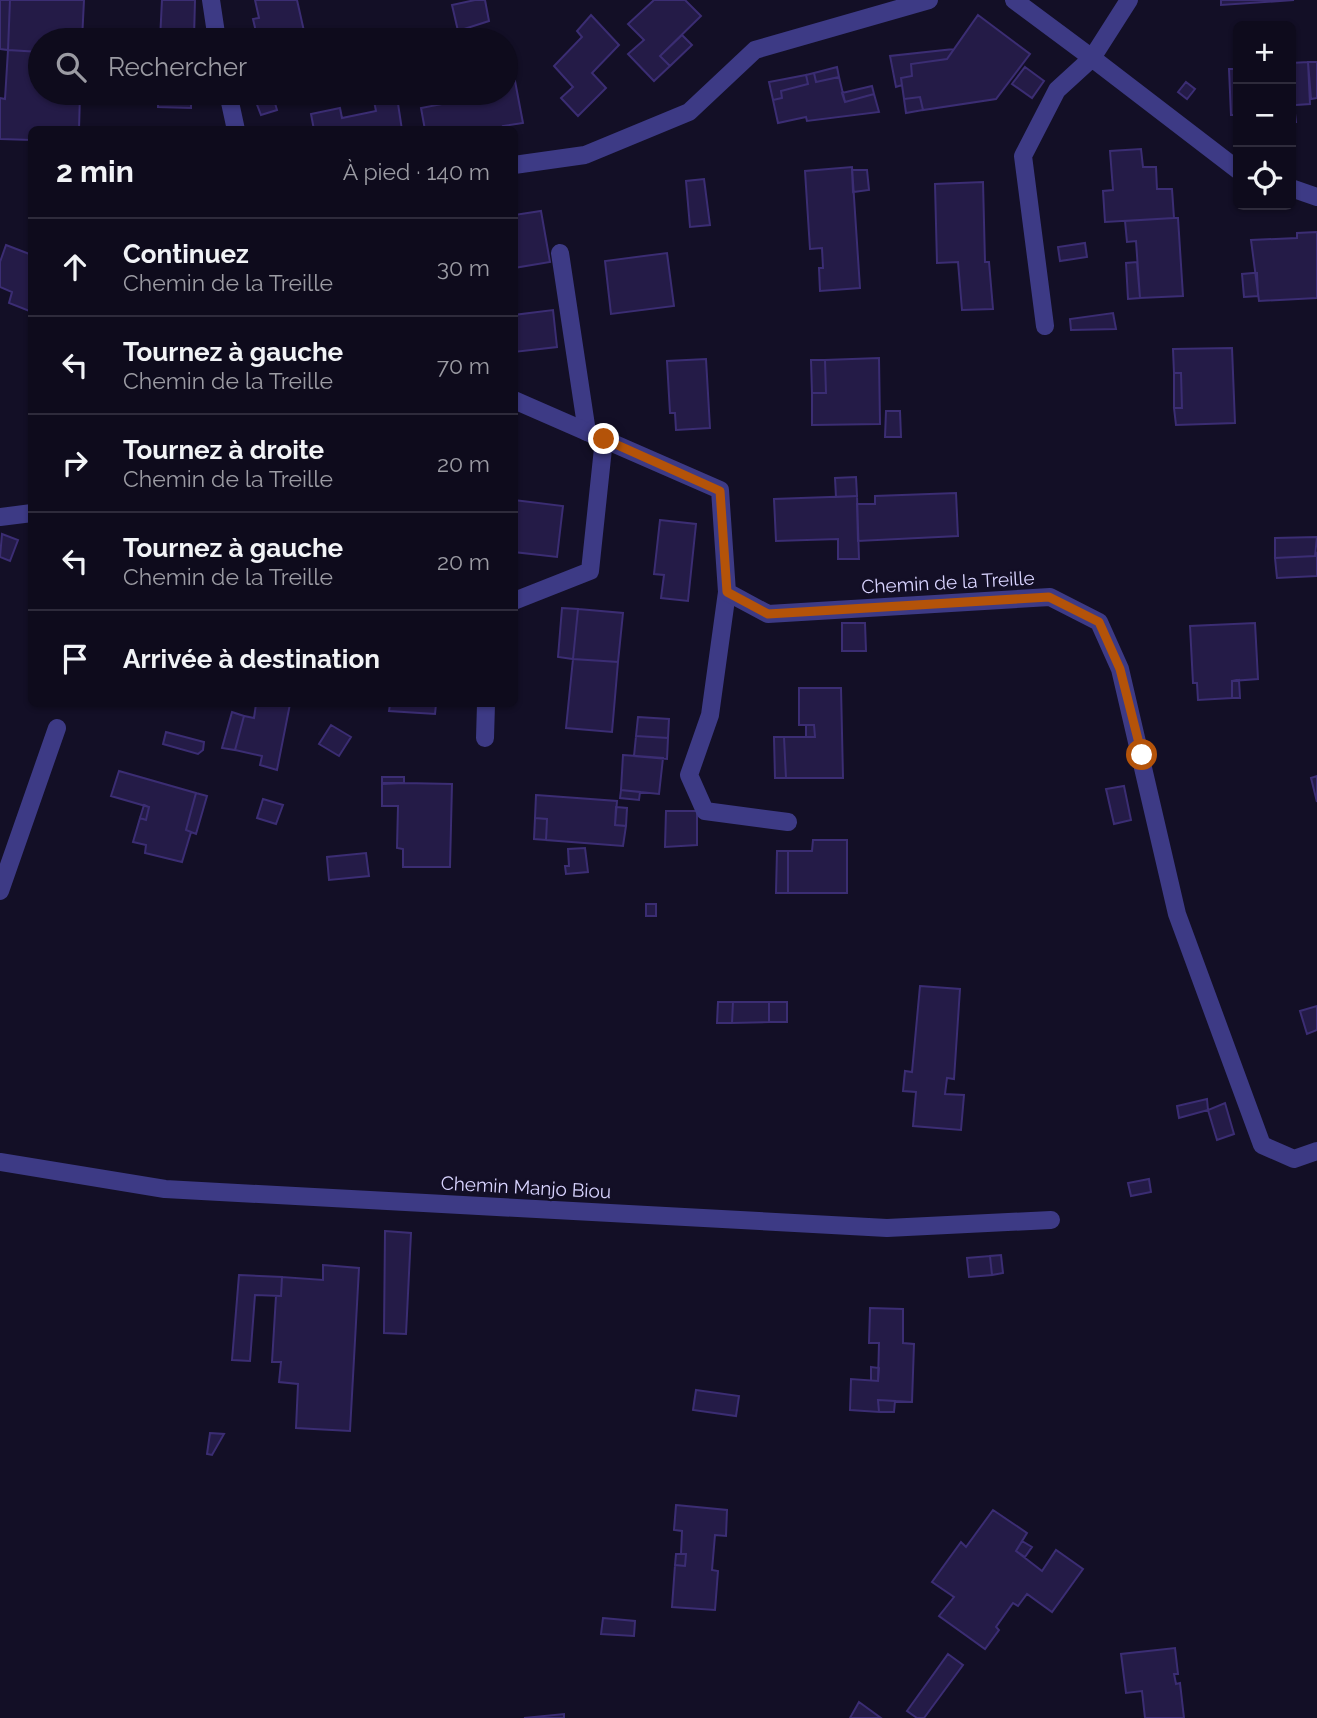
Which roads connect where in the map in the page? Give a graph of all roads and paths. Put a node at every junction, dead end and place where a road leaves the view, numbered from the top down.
1 (211, 0) edge
2 (929, 0) edge
3 (1014, 0) edge
4 (1129, 0) edge
5 (215, 28) edge
6 (1092, 58) junction
7 (231, 105) edge
8 (235, 126) edge
9 (518, 164) edge
10 (1233, 166) edge
11 (1296, 190) edge
12 (1317, 197) edge
13 (560, 253) dead end
14 (1045, 326) dead end
15 (518, 402) edge
16 (587, 432) junction
17 (604, 439) junction
18 (28, 513) edge
19 (0, 516) edge
20 (727, 592) junction
21 (518, 599) edge
22 (486, 707) edge
23 (57, 728) dead end
24 (485, 738) dead end
25 (788, 822) dead end
26 (0, 891) edge
27 (1317, 1151) edge
28 (0, 1162) edge
29 (1051, 1220) dead end

1 - 5 street
2 - 9 street
3 - 6 street
4 - 6 street
6 - 10 street
6 - 14 street
7 - 8 street
11 - 12 street
13 - 16 street
15 - 16 street
16 - 17 street
17 - 20 street
17 - 21 street
18 - 19 street
20 - 25 street
20 - 27 street, Chemin de la Treille
22 - 24 street
23 - 26 street
28 - 29 street, Chemin Manjo Biou

